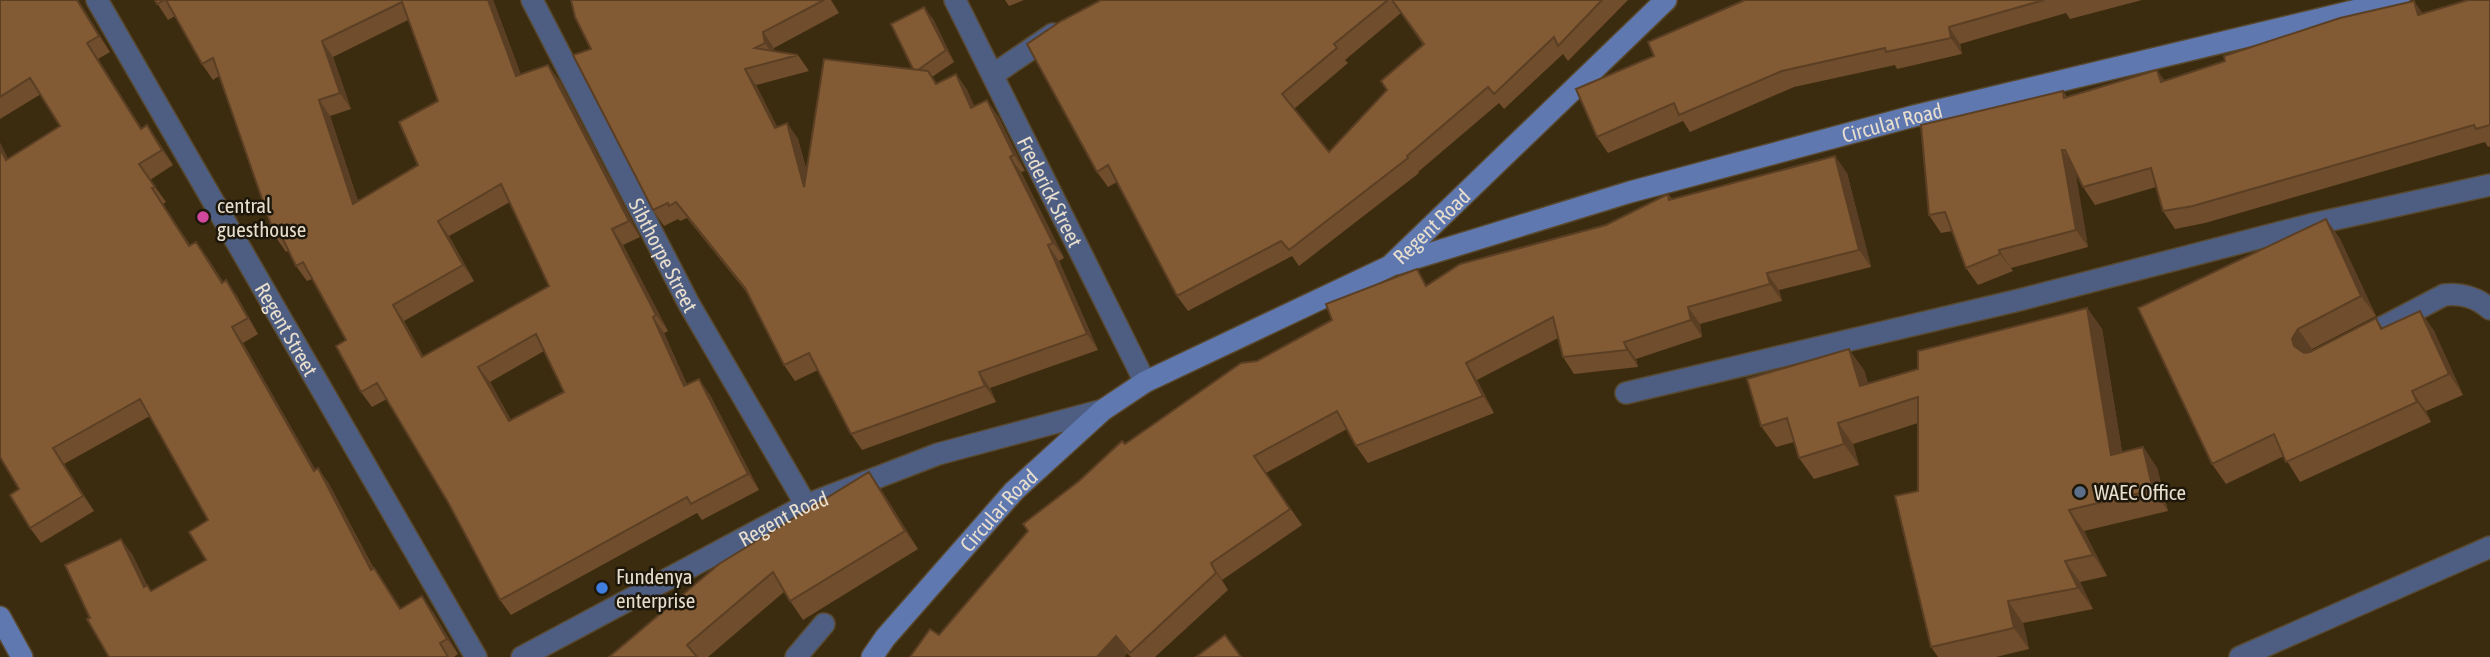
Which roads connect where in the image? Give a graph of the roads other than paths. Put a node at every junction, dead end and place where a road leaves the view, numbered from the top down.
1 (97, 0) edge
2 (531, 0) edge
3 (955, 0) edge
4 (1666, 0) edge
5 (2399, 0) edge
6 (1070, 22) edge
7 (993, 74) junction
8 (2490, 185) edge
9 (1391, 265) junction
10 (2490, 309) edge
11 (2342, 348) edge
12 (1145, 382) junction
13 (1626, 393) dead end
14 (1103, 410) junction
15 (806, 505) junction
16 (2490, 547) edge
17 (0, 617) edge
18 (824, 624) dead end
19 (22, 657) edge
20 (476, 657) edge
21 (522, 657) edge
22 (796, 657) edge
23 (872, 657) edge
24 (2240, 657) edge

1 - 20 street, Regent Street
2 - 15 street, Sibthorpe Street
3 - 7 street, Frederick Street
4 - 9 main road, Regent Road
5 - 9 main road, Circular Road
6 - 7 street
7 - 12 street, Frederick Street
8 - 13 street
9 - 12 main road, Regent Road
10 - 11 street
12 - 14 main road, Circular Road
14 - 15 street, Regent Road
14 - 23 main road, Circular Road
15 - 21 street, Regent Road
16 - 24 street
17 - 19 main road
18 - 22 street

